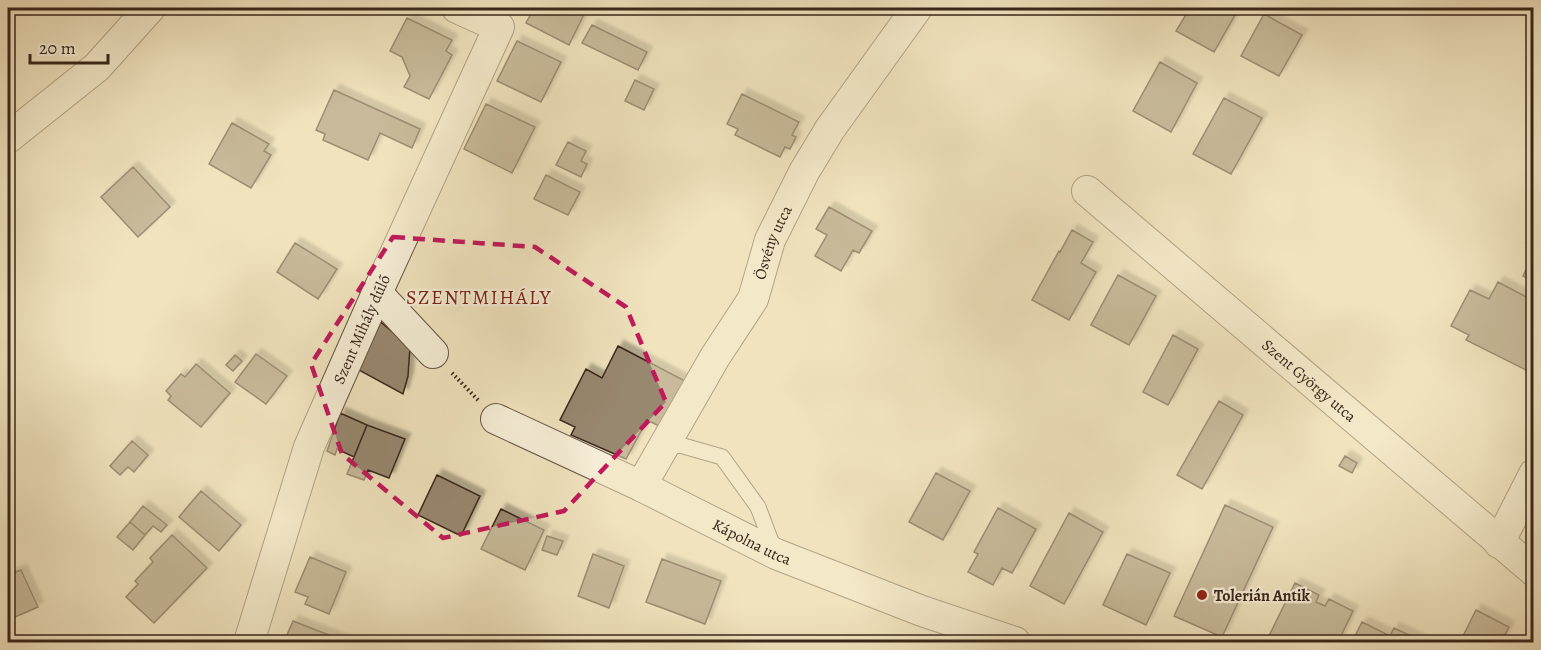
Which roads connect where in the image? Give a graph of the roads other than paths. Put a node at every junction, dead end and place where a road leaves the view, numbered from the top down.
1 (150, 8) edge
2 (457, 8) edge
3 (917, 8) edge
4 (503, 17) edge
5 (8, 138) edge
6 (1087, 191) dead end
7 (377, 293) junction
8 (433, 353) road end
9 (496, 419) road end
10 (662, 450) junction
11 (1533, 474) edge
12 (641, 486) junction
13 (1499, 543) junction
14 (776, 554) junction
15 (1533, 571) edge
16 (249, 642) edge
17 (1015, 642) edge

1 - 5 street
2 - 4 street, Szent Mihály dűlő
3 - 10 street, Ösvény utca
4 - 7 street, Szent Mihály dűlő
6 - 13 street, Szent György utca
7 - 8 street
7 - 16 street, Szent Mihály dűlő
9 - 12 street, Kápolna utca
10 - 12 street, Ösvény utca
10 - 14 lane
11 - 13 street
12 - 14 street, Kápolna utca
13 - 15 street, Szent György utca
14 - 17 street, Kápolna utca

